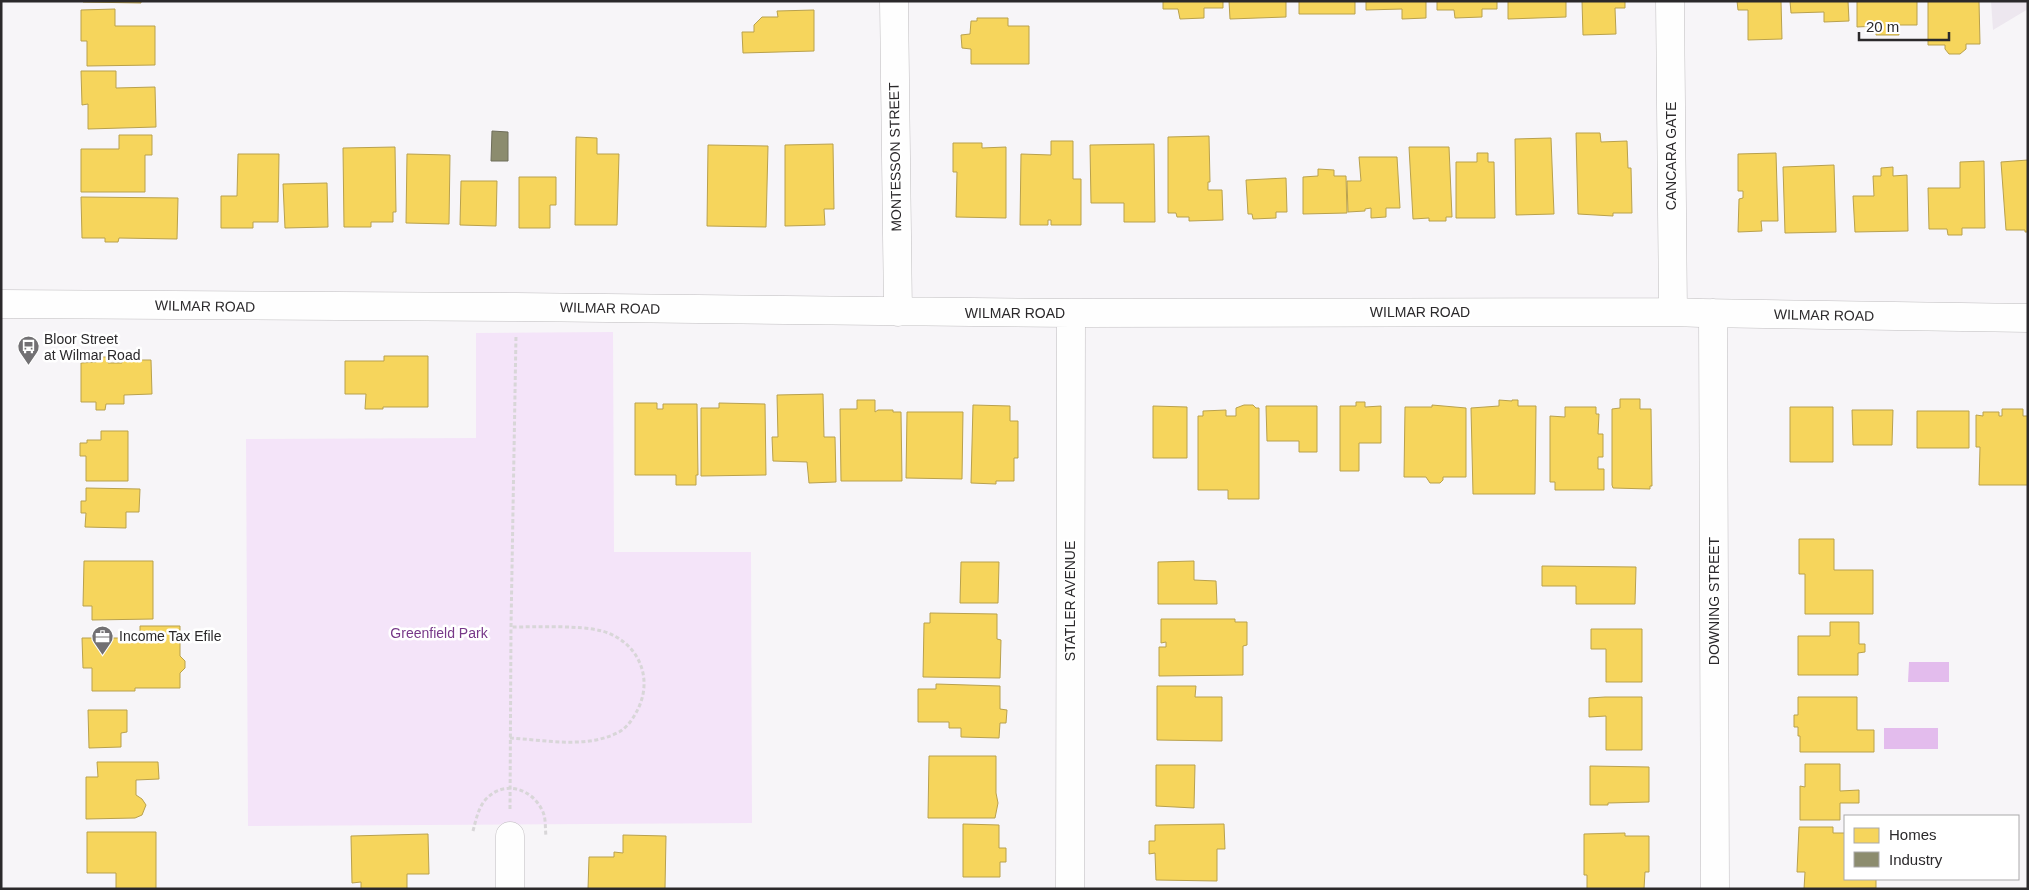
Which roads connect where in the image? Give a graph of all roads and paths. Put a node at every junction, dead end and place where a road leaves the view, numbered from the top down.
1 (894, 1) edge
2 (1670, 1) edge
3 (1, 304) edge
4 (516, 307) junction
5 (898, 312) junction
6 (1673, 312) junction
7 (1071, 313) junction
8 (1713, 313) junction
9 (2028, 318) edge
10 (511, 627) junction
11 (510, 738) junction
12 (510, 836) joint
13 (510, 889) edge
14 (1070, 889) edge
15 (1715, 889) edge

1 - 5 street, MONTESSON STREET
2 - 6 street, CANCARA GATE
3 - 4 street, WILMAR ROAD
4 - 5 street, WILMAR ROAD
4 - 10 path
5 - 7 street, WILMAR ROAD
6 - 7 street, WILMAR ROAD
6 - 8 street, WILMAR ROAD
7 - 14 street, STATLER AVENUE
8 - 9 street, WILMAR ROAD
8 - 15 street, DOWNING STREET
10 - 11 path
10 - 11 path
11 - 12 path
12 - 13 street

